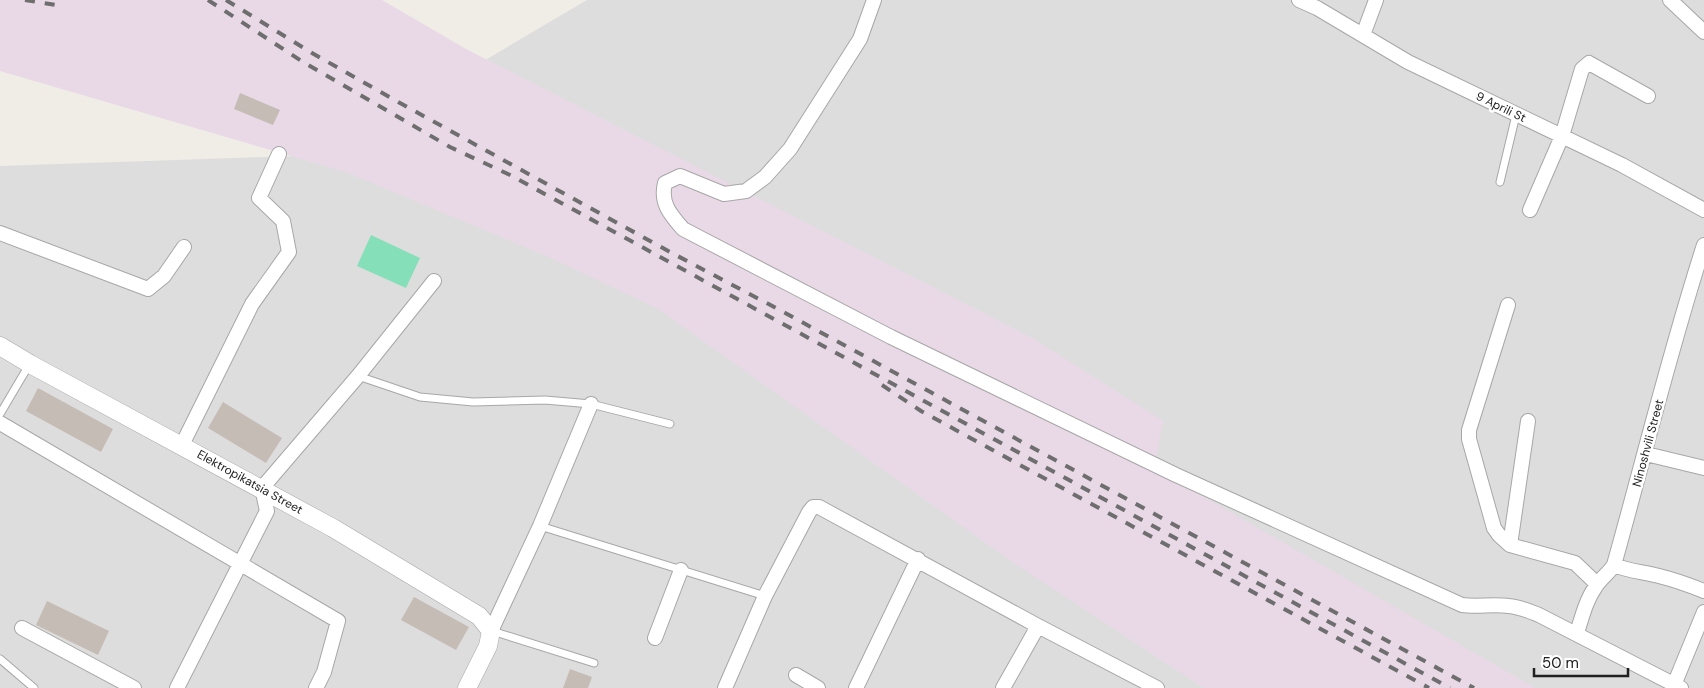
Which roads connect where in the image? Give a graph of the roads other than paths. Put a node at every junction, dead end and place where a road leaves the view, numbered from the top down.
1 (874, 0) edge
2 (1299, 0) edge
3 (1376, 0) edge
4 (1670, 0) edge
5 (1704, 32) edge
6 (1363, 35) junction
7 (1648, 96) dead end
8 (1516, 115) junction
9 (1562, 136) junction
10 (279, 154) dead end
11 (1500, 182) dead end
12 (1530, 210) dead end
13 (1704, 210) edge
14 (0, 233) edge
15 (1704, 245) edge
16 (184, 246) dead end
17 (434, 281) dead end
18 (1508, 305) dead end
19 (0, 346) edge
20 (30, 364) junction
21 (358, 376) junction
22 (591, 404) junction
23 (0, 414) edge
24 (1528, 421) dead end
25 (0, 423) edge
26 (670, 424) dead end
27 (182, 445) junction
28 (1646, 454) junction
29 (1704, 468) edge
30 (262, 488) junction
31 (540, 526) junction
32 (1510, 545) junction
33 (918, 559) junction
34 (241, 564) junction
35 (1614, 565) junction
36 (681, 570) junction
37 (1597, 584) junction
38 (1704, 591) edge
39 (765, 596) junction
40 (1704, 612) edge
41 (1038, 626) junction
42 (22, 628) dead end
43 (491, 631) junction
44 (1577, 633) junction
45 (655, 638) dead end
46 (0, 658) edge
47 (594, 663) dead end
48 (796, 676) dead end
49 (1678, 686) edge
50 (34, 688) edge
51 (134, 688) edge
52 (177, 688) edge
53 (316, 688) edge
54 (467, 688) edge
55 (725, 688) edge
56 (818, 688) edge
57 (856, 688) edge
58 (1003, 688) edge
59 (1157, 688) edge

1 - 44 street
2 - 6 street, 9 Aprili St
3 - 6 street
4 - 5 street
6 - 8 street, 9 Aprili St
7 - 9 street
8 - 9 street, 9 Aprili St
8 - 11 lane
9 - 12 street
9 - 13 street, 9 Aprili St
10 - 27 street
14 - 16 street
15 - 28 street, Ninoshvili Street
17 - 21 street
18 - 32 street
19 - 20 street, Elektropikatsia Street
20 - 23 lane
20 - 27 street, Elektropikatsia Street
21 - 22 lane
21 - 30 street
22 - 26 lane
22 - 31 street
24 - 32 street
25 - 34 street
27 - 30 street, Elektropikatsia Street
28 - 29 street
28 - 35 street, Ninoshvili Street
30 - 34 street
30 - 43 street, Elektropikatsia Street
31 - 36 lane
31 - 43 street
32 - 37 street
33 - 39 street
33 - 41 street
33 - 57 street
34 - 52 street
34 - 53 street
35 - 37 street, Ninoshvili Street
35 - 38 street
36 - 39 lane
36 - 45 street
37 - 44 street, Ninoshvili Street
39 - 55 street
40 - 49 street
41 - 58 street
41 - 59 street
42 - 51 street
43 - 47 lane
43 - 54 street
44 - 49 street
46 - 50 lane
48 - 56 street

